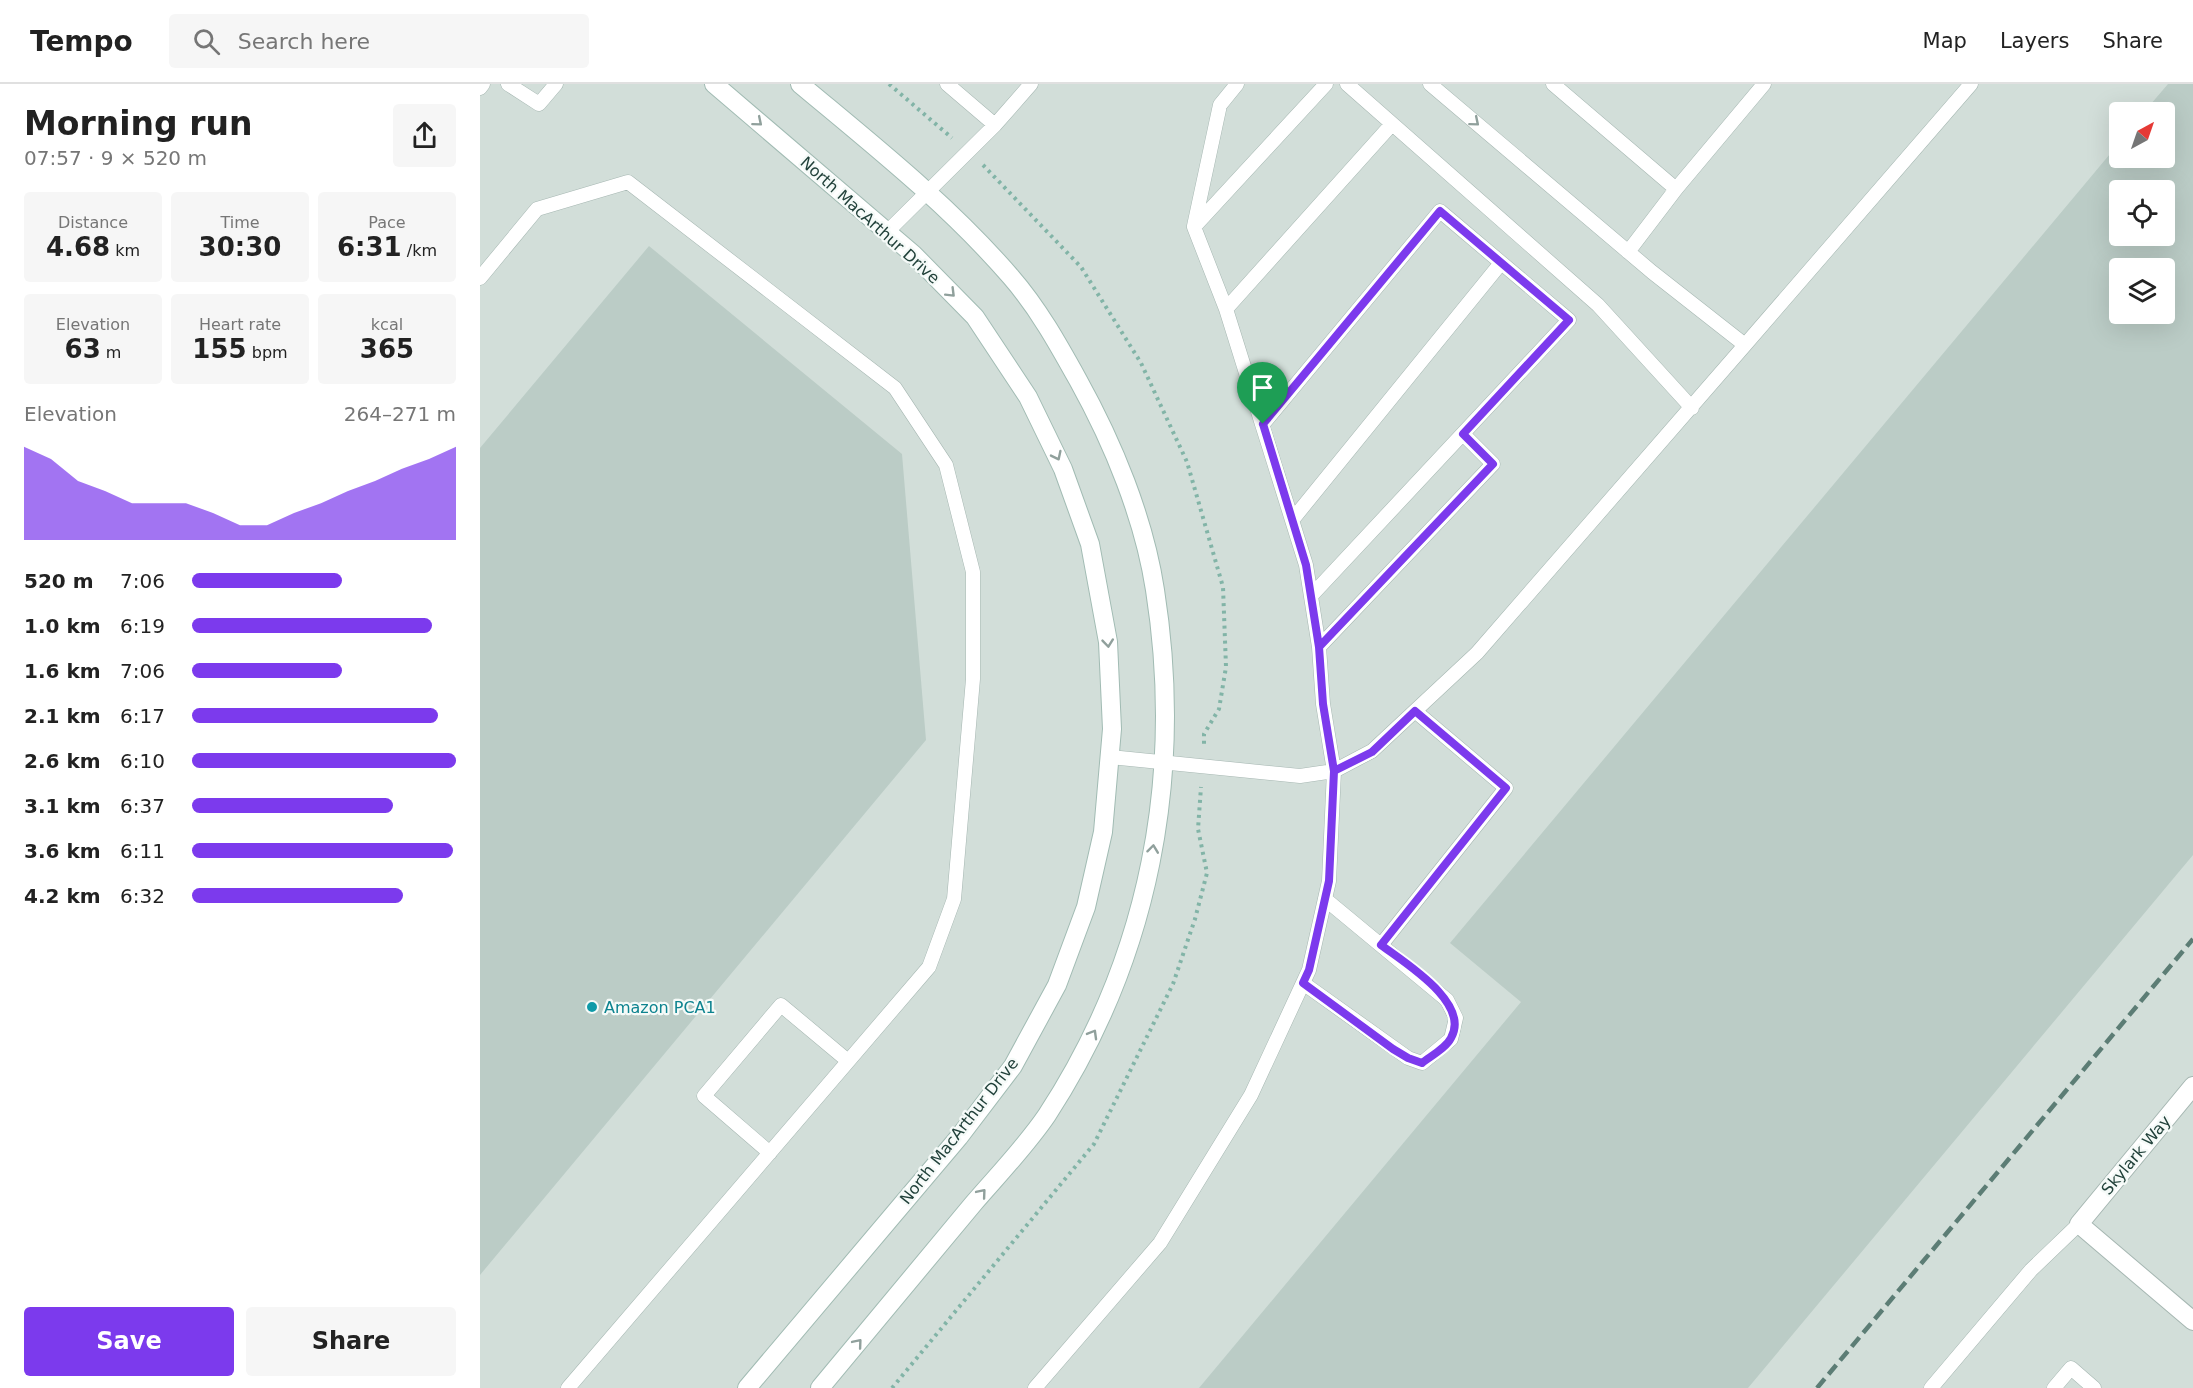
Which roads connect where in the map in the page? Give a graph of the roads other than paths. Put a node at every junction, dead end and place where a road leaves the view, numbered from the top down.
1 (483, 84) edge
2 (508, 84) edge
3 (556, 84) edge
4 (714, 84) edge
5 (800, 84) edge
6 (1031, 84) edge
7 (1237, 84) edge
8 (1326, 84) edge
9 (1347, 84) edge
10 (1430, 84) edge
11 (1553, 84) edge
12 (1764, 84) edge
13 (1971, 84) edge
14 (949, 85) edge
15 (480, 88) edge
16 (1392, 124) junction
17 (995, 125) junction
18 (1676, 189) junction
19 (927, 191) junction
20 (1194, 227) junction
21 (887, 232) junction
22 (1628, 252) junction
23 (1501, 263) junction
24 (480, 278) edge
25 (1226, 309) junction
26 (1746, 345) junction
27 (1692, 408) junction
28 (1263, 424) junction
29 (1463, 434) junction
30 (1293, 519) junction
31 (1311, 596) junction
32 (1319, 647) junction
33 (1415, 711) junction
34 (1110, 757) junction
35 (1164, 762) junction
36 (1334, 771) junction
37 (1325, 899) junction
38 (1381, 945) junction
39 (1303, 983) junction
40 (848, 1061) junction
41 (2193, 1086) edge
42 (770, 1153) junction
43 (2079, 1224) junction
44 (2193, 1321) edge
45 (568, 1388) edge
46 (747, 1388) edge
47 (820, 1388) edge
48 (1035, 1388) edge
49 (1931, 1388) edge
50 (2054, 1388) edge
51 (2094, 1388) edge

1 - 15 lane
2 - 3 lane
4 -> 21 main road, North MacArthur Drive
5 - 19 main road
6 - 17 lane
7 - 20 lane
8 - 20 lane
9 - 16 lane
10 -> 22 lane
11 - 18 lane
12 - 18 lane
13 - 26 lane
14 - 17 lane
16 - 25 lane
16 - 27 lane
17 - 19 lane
18 - 22 lane
19 - 21 lane
19 - 35 main road
20 - 25 lane
21 -> 34 main road, North MacArthur Drive
22 - 26 lane
23 - 28 lane
23 - 29 lane
23 - 30 lane
24 - 40 lane
25 - 28 lane
26 - 27 lane
27 - 33 lane
28 - 30 lane
29 - 31 lane
29 - 32 lane
30 - 31 lane
31 - 32 lane
32 - 36 lane
33 - 36 lane
33 - 38 lane
34 - 35 lane
34 - 46 main road, North MacArthur Drive
35 - 36 lane
47 -> 35 main road
36 - 37 lane
37 - 38 lane
37 - 39 lane
38 - 39 lane
39 - 48 lane
40 - 42 lane
40 - 42 lane
41 - 43 main road, Skylark Way
42 - 45 lane
43 - 44 main road
43 - 49 lane
50 - 51 lane

